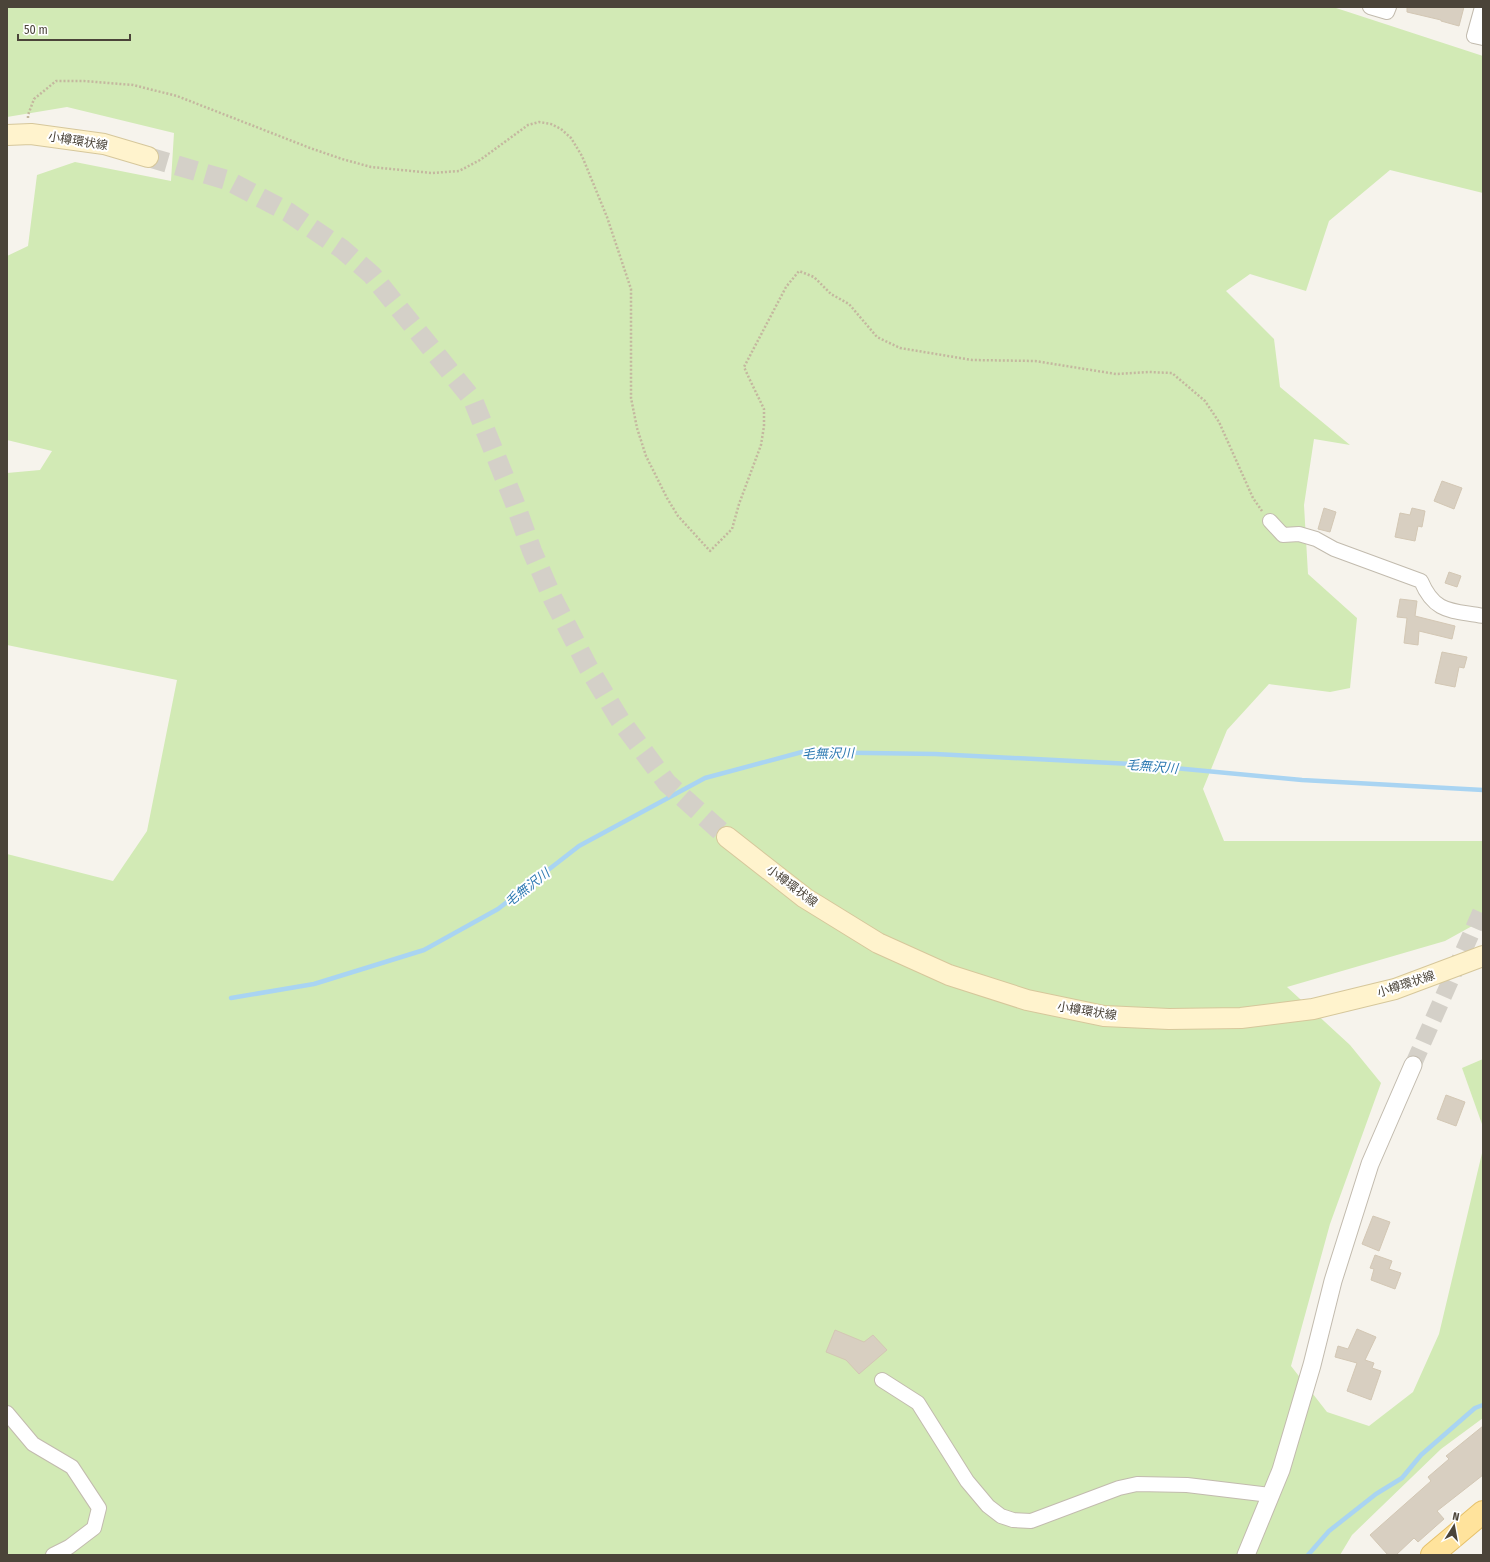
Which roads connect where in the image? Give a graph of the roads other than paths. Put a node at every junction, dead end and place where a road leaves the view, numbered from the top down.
1 (1370, 7) edge
2 (1389, 7) edge
3 (1482, 7) edge
4 (1483, 38) edge
5 (7, 135) edge
6 (148, 157) tunnel mouth
7 (1270, 521) road end
8 (1483, 616) edge
9 (727, 837) tunnel mouth
10 (1483, 956) edge
11 (1413, 1065) tunnel mouth
12 (882, 1380) dead end
13 (7, 1413) edge
14 (1270, 1495) junction
15 (1483, 1512) edge
16 (53, 1555) edge
17 (1246, 1555) edge
18 (1432, 1555) edge

1 - 2 street
3 - 4 street
5 - 6 main road, 小樽環状線
7 - 8 street
9 - 10 main road, 小樽環状線
11 - 14 street
12 - 14 street
13 - 16 street
14 - 17 street
15 - 18 main road

